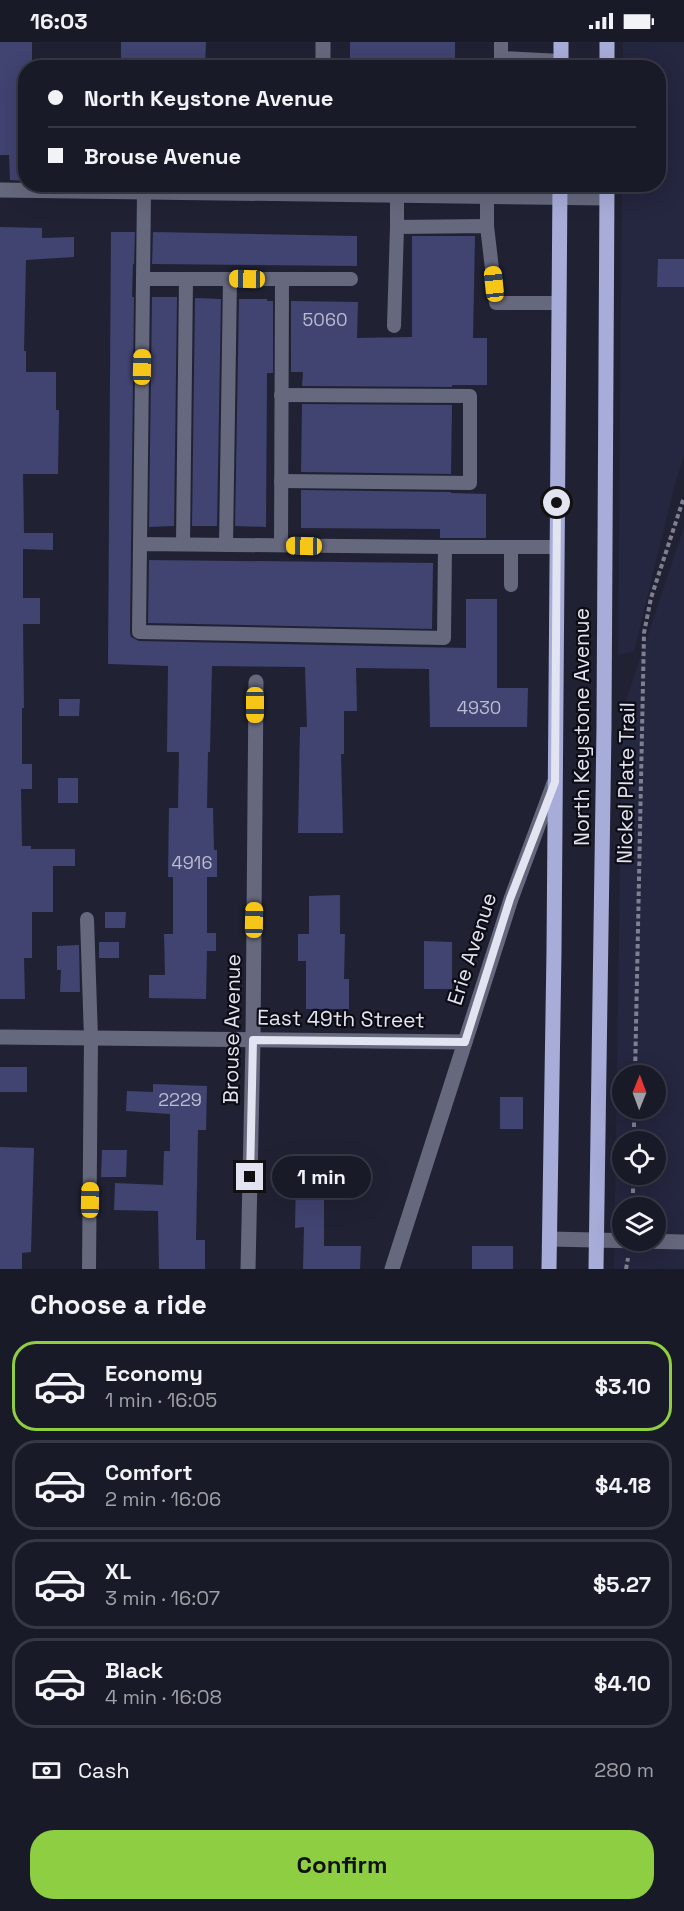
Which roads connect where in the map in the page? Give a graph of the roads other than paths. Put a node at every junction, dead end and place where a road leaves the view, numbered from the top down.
1 (323, 42) edge
2 (501, 42) edge
3 (561, 42) edge
4 (607, 42) edge
5 (323, 60) edge
6 (521, 60) edge
7 (561, 60) edge
8 (607, 60) edge
9 (0, 190) edge
10 (18, 190) edge
11 (144, 192) edge
12 (360, 192) edge
13 (545, 192) edge
14 (560, 192) edge
15 (607, 192) edge
16 (397, 195) junction
17 (487, 196) junction
18 (488, 226) junction
19 (397, 227) junction
20 (144, 279) junction
21 (186, 279) junction
22 (230, 279) junction
23 (282, 279) junction
24 (351, 279) dead end
25 (559, 303) junction
26 (394, 326) dead end
27 (281, 395) junction
28 (281, 481) junction
29 (140, 544) junction
30 (183, 544) junction
31 (226, 545) junction
32 (280, 545) junction
33 (445, 547) junction
34 (557, 547) junction
35 (511, 548) junction
36 (511, 585) dead end
37 (256, 682) dead end
38 (555, 782) junction
39 (87, 919) dead end
40 (0, 1037) edge
41 (91, 1038) junction
42 (253, 1040) junction
43 (465, 1042) junction
44 (550, 1239) junction
45 (596, 1240) junction
46 (684, 1242) edge
47 (89, 1269) edge
48 (248, 1269) edge
49 (392, 1269) edge
50 (549, 1269) edge
51 (596, 1269) edge

1 - 5 street
2 - 6 lane
3 - 7 main road
4 - 8 main road
9 - 10 street
11 - 20 lane
12 - 16 street
13 - 17 street
14 - 25 main road, North Keystone Avenue
15 - 45 main road, North Keystone Avenue
16 - 17 street
16 - 19 lane
17 - 18 lane
18 - 19 lane
18 - 25 lane
19 - 26 lane
20 - 21 lane
20 - 29 lane
21 - 22 lane
21 - 30 lane
22 - 23 lane
22 - 31 lane
23 - 24 lane
23 - 27 lane
25 - 34 main road, North Keystone Avenue
27 - 28 lane
27 - 28 lane
28 - 32 lane
29 - 30 lane
29 - 33 lane
30 - 31 lane
31 - 32 lane
32 - 33 lane
33 - 35 lane
34 - 35 lane
34 - 38 main road, North Keystone Avenue
35 - 36 lane
37 - 42 street, Brouse Avenue
38 - 43 street, Erie Avenue
38 - 44 main road, North Keystone Avenue
39 - 41 lane
40 - 41 street, East 49th Street
41 - 42 street, East 49th Street
41 - 47 lane
42 - 43 street, East 49th Street
42 - 48 street, Brouse Avenue
43 - 49 street, Erie Avenue
44 - 45 street
44 - 50 main road, North Keystone Avenue
45 - 46 street
45 - 51 main road, North Keystone Avenue

